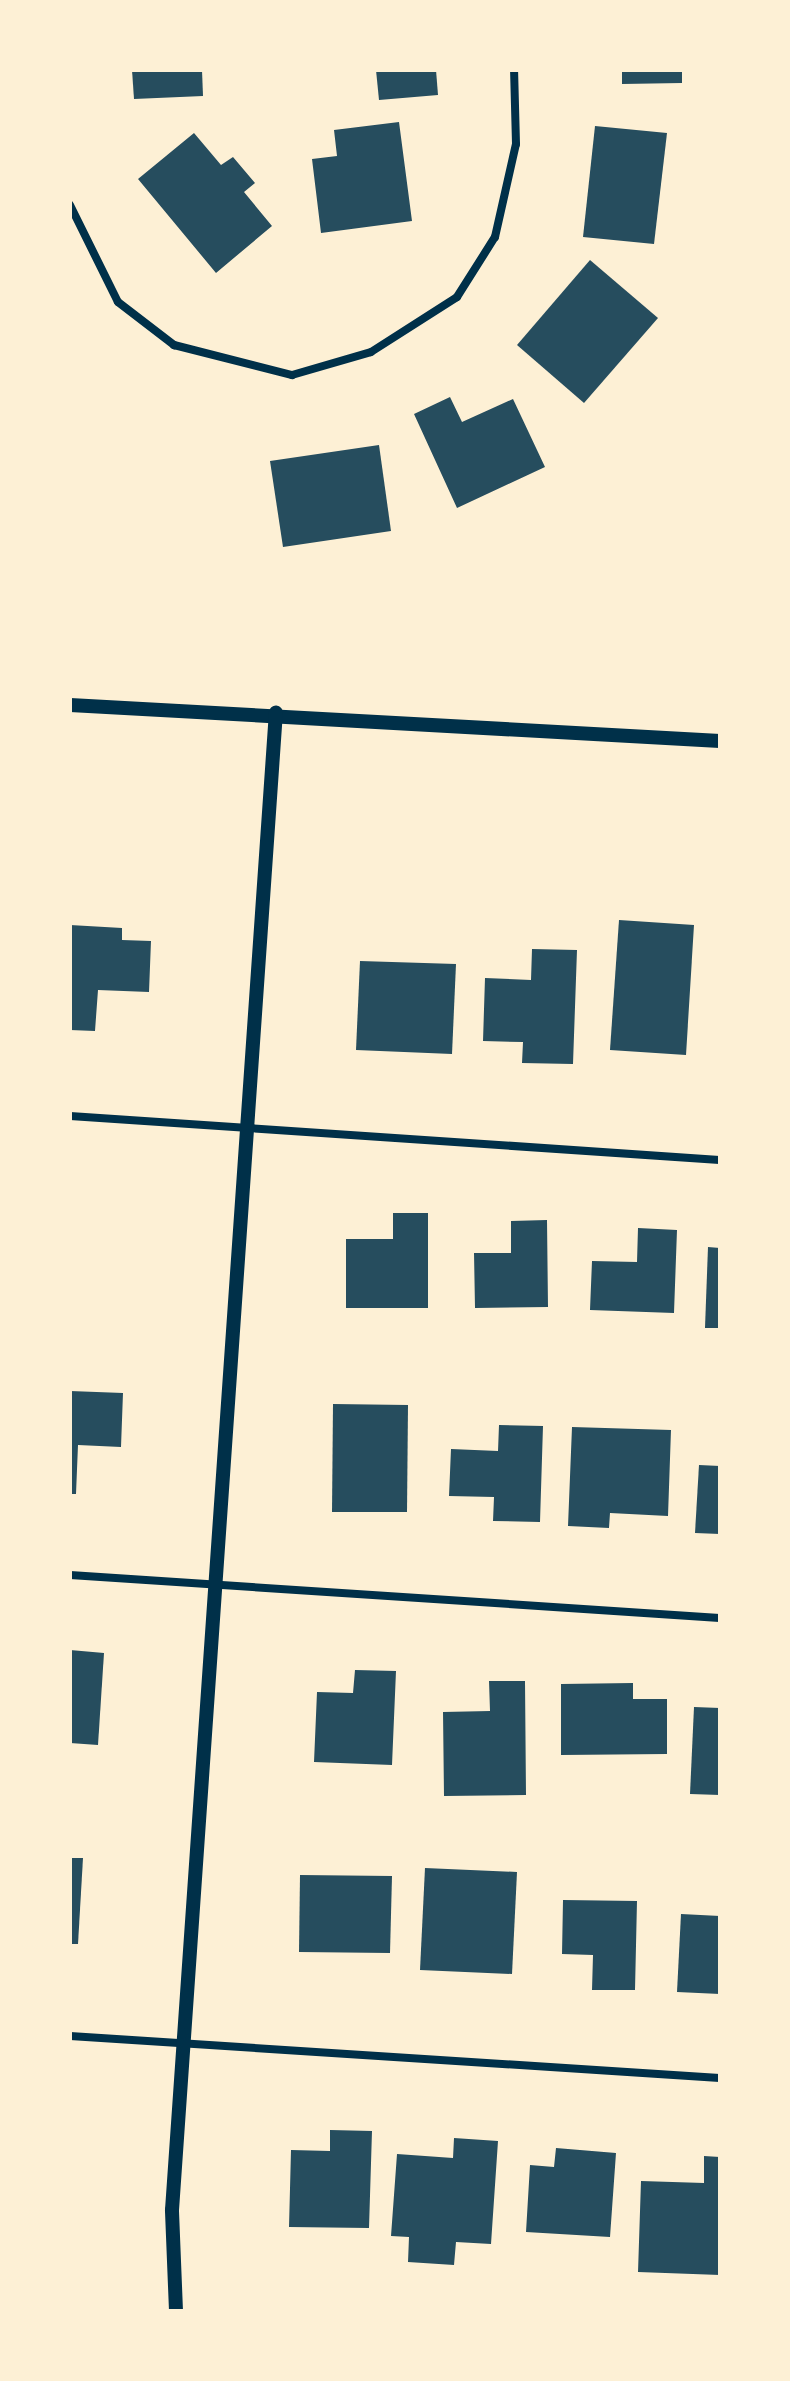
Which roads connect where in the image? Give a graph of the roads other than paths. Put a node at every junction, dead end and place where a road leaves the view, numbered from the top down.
1 (514, 70) edge
2 (70, 205) edge
3 (70, 705) edge
4 (276, 713) junction
5 (720, 741) edge
6 (70, 1116) edge
7 (249, 1126) junction
8 (720, 1160) edge
9 (70, 1575) edge
10 (214, 1582) junction
11 (720, 1618) edge
12 (70, 2036) edge
13 (184, 2042) junction
14 (720, 2078) edge
15 (176, 2311) edge

1 - 2 street
3 - 4 street
4 - 5 street
4 - 7 street
6 - 7 street
7 - 8 street
7 - 10 street
9 - 10 street
10 - 11 street
10 - 13 street
12 - 13 street
13 - 14 street
13 - 15 street

